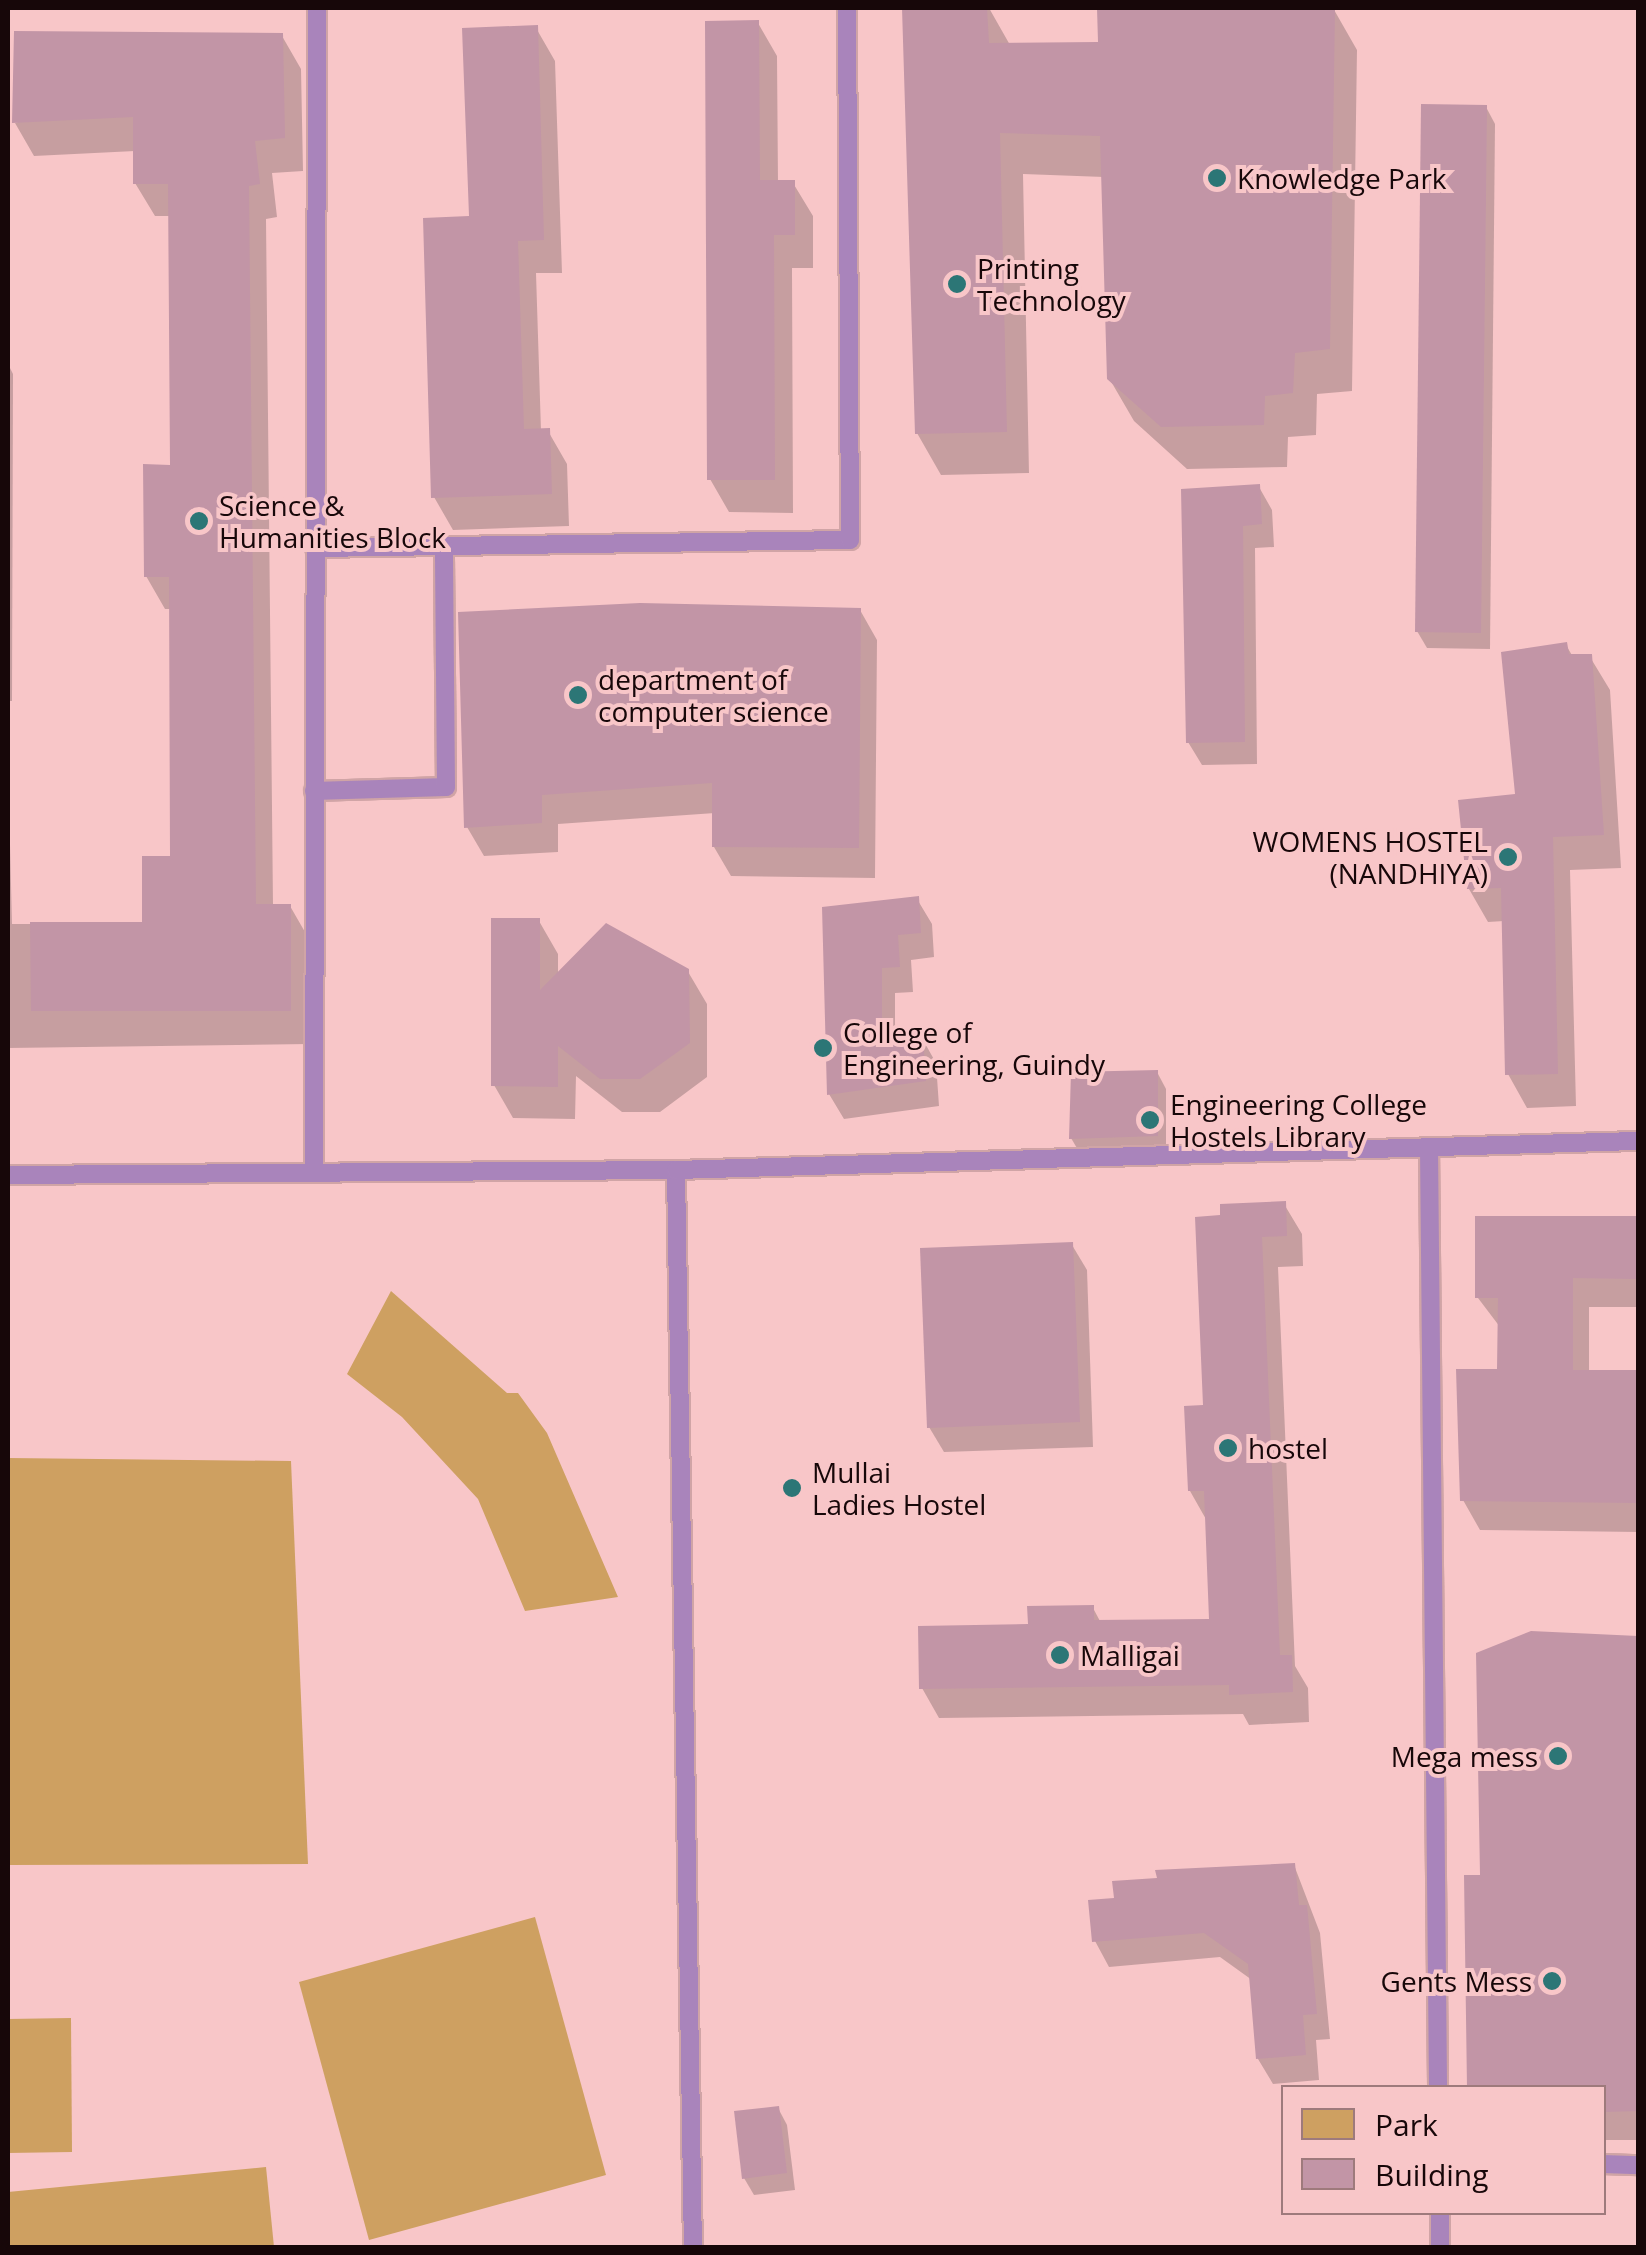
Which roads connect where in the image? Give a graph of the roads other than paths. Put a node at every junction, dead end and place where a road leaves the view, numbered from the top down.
1 (317, 8) edge
2 (847, 8) edge
3 (444, 546) junction
4 (315, 548) junction
5 (314, 791) junction
6 (1638, 1141) edge
7 (1429, 1147) junction
8 (676, 1170) junction
9 (314, 1173) junction
10 (8, 1175) edge
11 (1438, 2085) edge
12 (1606, 2164) edge
13 (1638, 2165) edge
14 (1440, 2215) edge
15 (693, 2248) edge
16 (1440, 2248) edge

1 - 4 lane
2 - 3 lane
3 - 4 lane
3 - 5 lane
4 - 5 lane
5 - 9 lane
6 - 7 lane
7 - 8 lane
7 - 11 lane
8 - 9 lane
8 - 15 lane
9 - 10 lane
12 - 13 lane
14 - 16 lane

